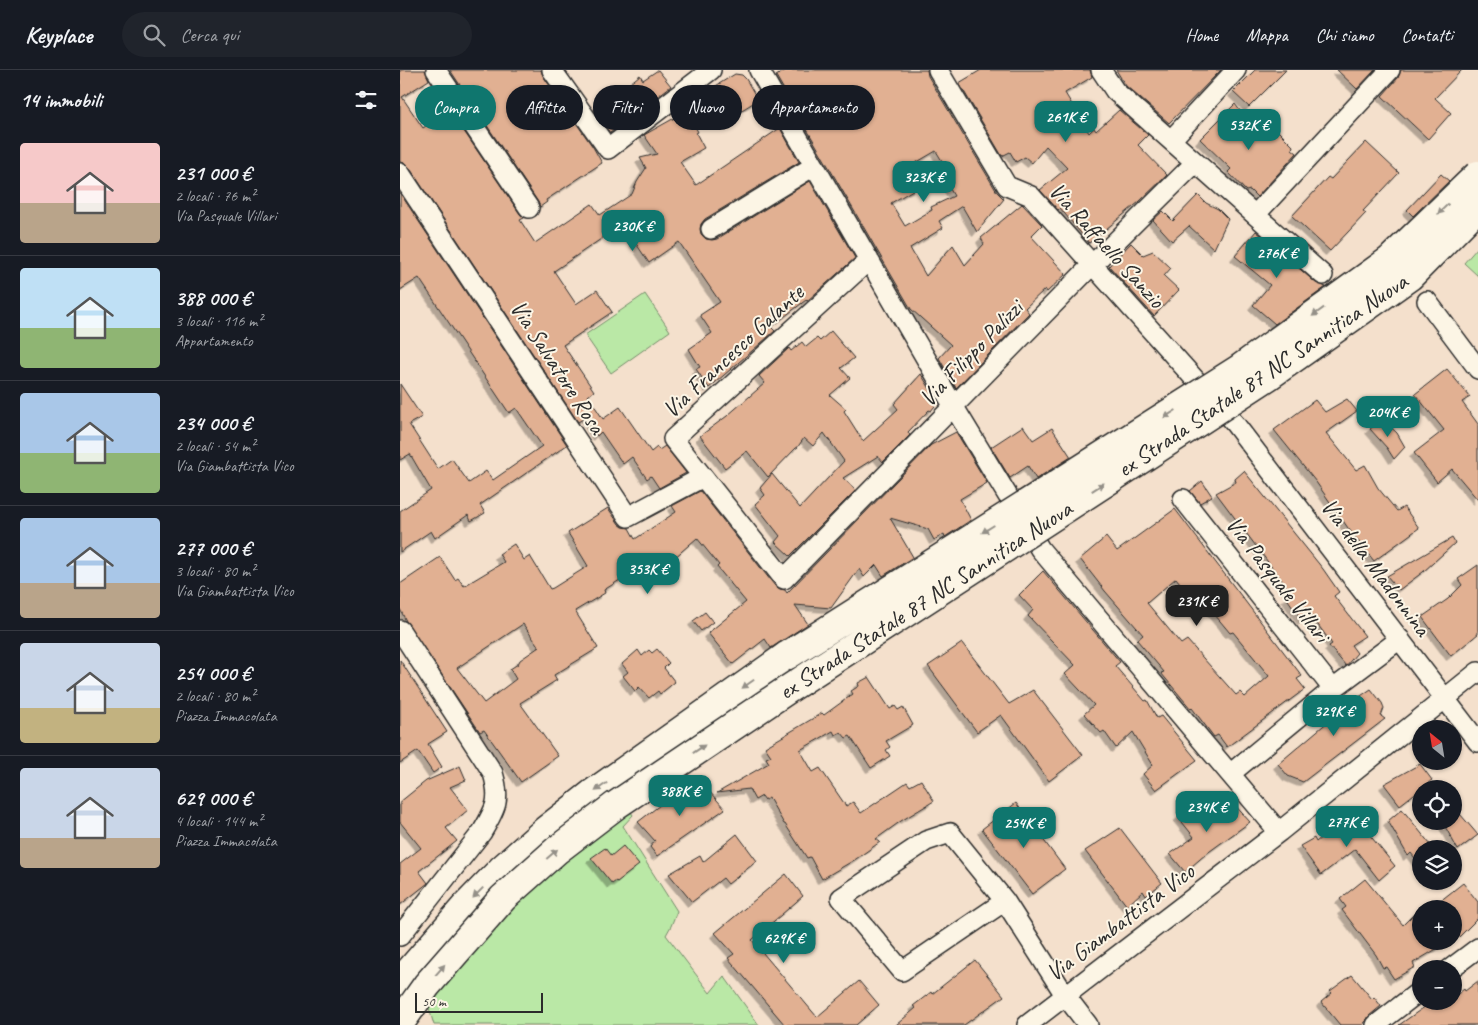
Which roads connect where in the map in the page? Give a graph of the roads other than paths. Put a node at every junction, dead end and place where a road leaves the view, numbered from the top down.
1 (436, 70) edge
2 (552, 70) edge
3 (711, 70) edge
4 (759, 70) edge
5 (938, 70) edge
6 (1101, 70) edge
7 (1390, 70) edge
8 (1232, 72) edge
9 (1171, 140) junction
10 (1195, 163) junction
11 (814, 166) junction
12 (400, 173) edge
13 (1478, 175) edge
14 (1478, 206) edge
15 (529, 208) dead end
16 (1255, 215) junction
17 (712, 229) dead end
18 (869, 260) junction
19 (1092, 265) junction
20 (1323, 276) dead end
21 (1427, 301) dead end
22 (1478, 369) edge
23 (954, 407) junction
24 (1235, 424) joint
25 (703, 478) junction
26 (1183, 499) dead end
27 (784, 579) joint
28 (400, 630) edge
29 (1400, 639) junction
30 (1478, 672) edge
31 (1333, 690) junction
32 (1444, 699) junction
33 (1478, 742) edge
34 (1230, 774) junction
35 (1279, 832) junction
36 (1005, 901) junction
37 (400, 936) edge
38 (1478, 948) edge
39 (1462, 960) edge
40 (400, 986) edge
41 (1065, 995) junction
42 (1412, 997) edge
43 (400, 1023) edge
44 (1027, 1025) edge
45 (1088, 1025) edge
46 (1376, 1025) edge

1 - 15 street
2 - 3 street
4 - 11 street
5 - 19 street, Via Raffaello Sanzio
6 - 9 street
7 - 16 street
8 - 9 street
9 - 10 street
10 - 16 street
10 - 19 street, Via Filippo Palizzi
11 - 17 street
11 - 18 street
12 - 25 street, Via Salvatore Rosa
13 -> 40 highway, ex Strada Statale 87 NC Sannitica Nuova, bridge
43 -> 14 highway, ex Strada Statale 87 NC Sannitica Nuova, bridge
16 - 20 street
18 - 23 street
18 - 25 street, Via Francesco Galante
19 - 23 street, Via Filippo Palizzi
19 - 24 street, Via Raffaello Sanzio
21 - 22 street
23 - 27 street, Via Filippo Palizzi
23 - 34 street
24 - 29 street, Via della Madonnina
25 - 27 street, Via Francesco Galante
26 - 31 street, Via Pasquale Villari
28 - 37 street
29 - 31 street
29 - 32 street, Via della Madonnina
30 - 32 street, Via Giambattista Vico
31 - 34 street
32 - 33 street, Via della Madonnina
32 - 35 street, Via Giambattista Vico
34 - 35 street
35 - 41 street, Via Giambattista Vico
36 - 36 street
36 - 41 street
38 - 39 street
41 - 44 street, Via Giambattista Vico
41 - 45 street
42 - 46 street

